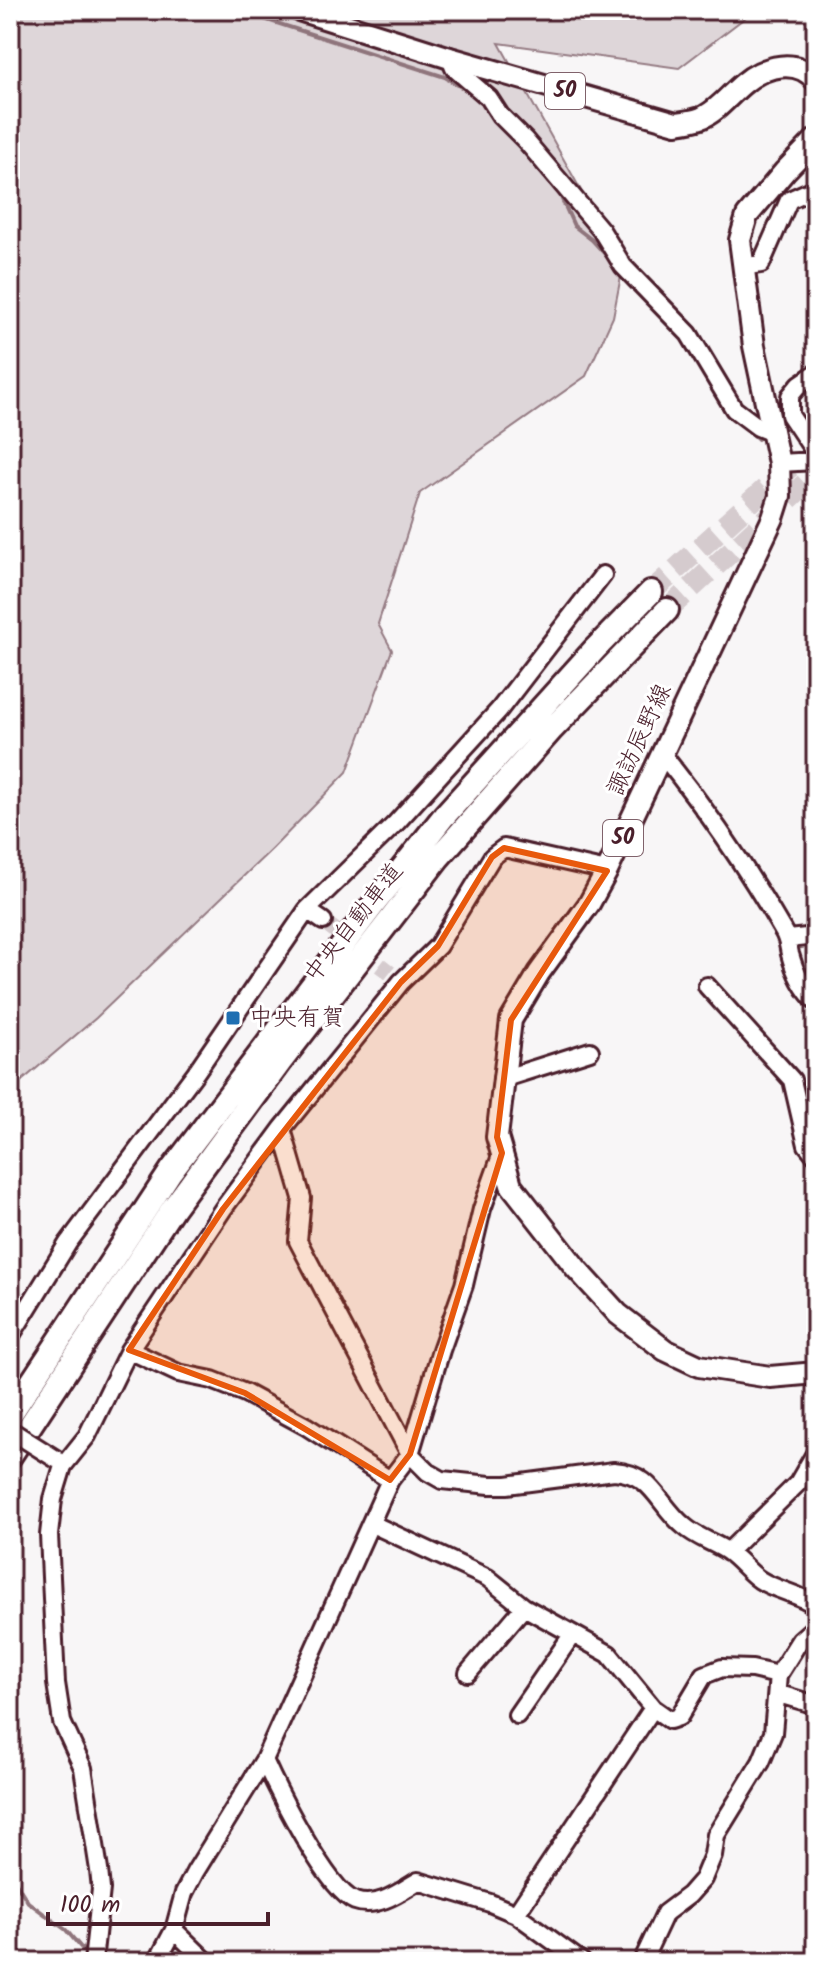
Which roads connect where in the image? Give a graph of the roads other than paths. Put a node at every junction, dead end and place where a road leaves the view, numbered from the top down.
1 (299, 10) edge
2 (450, 58) junction
3 (816, 81) edge
4 (816, 139) edge
5 (816, 188) edge
6 (742, 267) junction
7 (816, 373) edge
8 (773, 433) junction
9 (816, 454) edge
10 (816, 461) edge
11 (779, 463) junction
12 (603, 575) dead end
13 (651, 592) tunnel mouth
14 (667, 610) tunnel mouth
15 (662, 754) junction
16 (607, 871) junction
17 (307, 910) junction
18 (323, 921) tunnel mouth
19 (816, 936) edge
20 (788, 939) junction
21 (707, 986) dead end
22 (816, 1002) edge
23 (590, 1051) dead end
24 (502, 1079) junction
25 (282, 1129) junction
26 (502, 1153) junction
27 (816, 1156) edge
28 (10, 1337) edge
29 (129, 1350) junction
30 (816, 1373) edge
31 (10, 1415) edge
32 (10, 1430) edge
33 (816, 1452) edge
34 (410, 1454) junction
35 (10, 1456) edge
36 (59, 1462) junction
37 (390, 1480) junction
38 (372, 1524) junction
39 (728, 1552) junction
40 (816, 1606) edge
41 (524, 1607) junction
42 (816, 1626) edge
43 (572, 1635) junction
44 (468, 1673) dead end
45 (778, 1675) junction
46 (779, 1694) junction
47 (816, 1705) edge
48 (653, 1708) junction
49 (517, 1715) dead end
50 (264, 1760) junction
51 (516, 1914) junction
52 (174, 1930) junction
53 (93, 1962) edge
54 (157, 1962) edge
55 (207, 1962) edge
56 (582, 1962) edge
57 (642, 1962) edge

1 - 2 main road, 50
2 - 3 main road, 50
2 - 8 street
4 - 6 main road, 諏訪辰野線 / 50
5 - 6 street
6 - 8 main road, 諏訪辰野線 / 50
7 - 9 street
8 - 11 main road, 諏訪辰野線 / 50
10 - 11 street
11 - 15 main road, 諏訪辰野線 / 50
12 - 17 street
13 - 31 highway, 中央自動車道
14 - 35 highway, 中央自動車道
15 - 16 main road, 諏訪辰野線 / 50
15 - 20 street
16 - 24 main road, 諏訪辰野線 / 50
16 - 25 street
17 - 18 street
17 - 28 street
19 - 20 street
20 - 22 street
21 - 27 street
23 - 24 street
24 - 26 main road, 諏訪辰野線 / 50
25 - 29 street
25 - 34 street
26 - 30 main road, 諏訪辰野線 / 50
26 - 34 street
29 - 36 street
29 - 37 street
32 - 36 street, bridge
33 - 39 street
34 - 37 street
34 - 39 street
36 - 53 street
37 - 38 street
38 - 41 street
38 - 50 street
39 - 40 street
41 - 43 street
41 - 44 street
42 - 45 street
43 - 48 street
43 - 49 street
45 - 46 street
45 - 48 street
46 - 47 street
46 - 57 street
48 - 51 street
50 - 51 street
50 - 52 street
51 - 56 street
52 - 54 street
52 - 55 street

